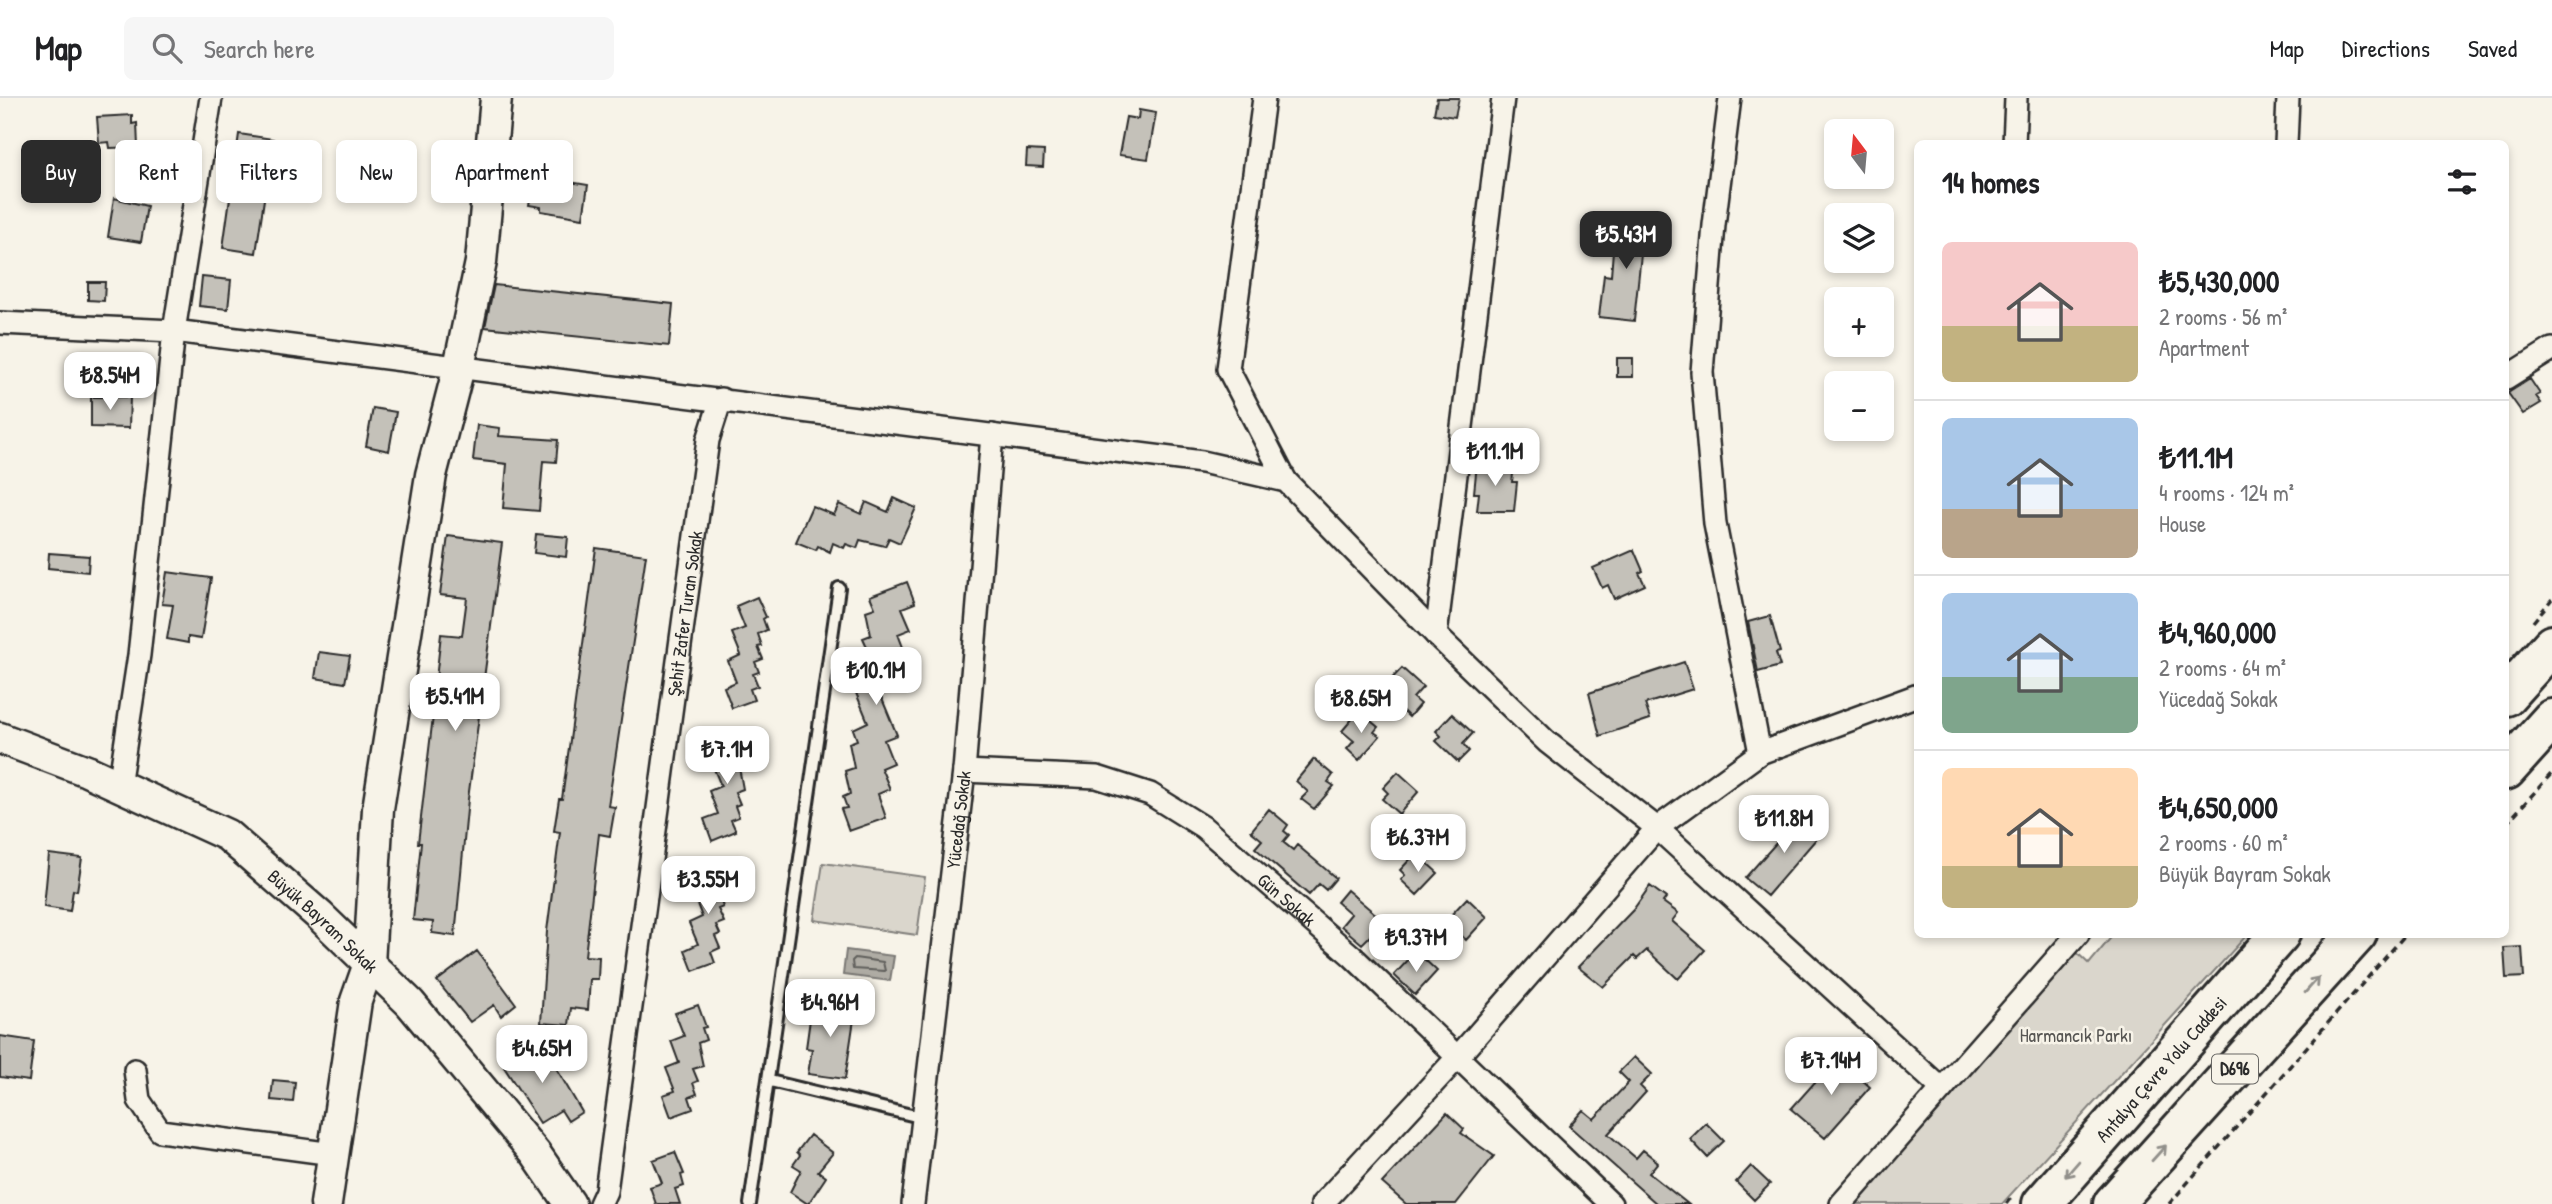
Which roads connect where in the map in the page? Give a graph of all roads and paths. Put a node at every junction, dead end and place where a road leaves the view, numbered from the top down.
1 (211, 98) edge
2 (496, 98) edge
3 (1264, 98) edge
4 (1503, 98) edge
5 (1730, 98) edge
6 (2016, 98) edge
7 (2287, 98) edge
8 (2014, 140) edge
9 (2286, 140) edge
10 (0, 323) edge
11 (174, 331) junction
12 (2552, 349) edge
13 (459, 368) junction
14 (2509, 375) edge
15 (721, 399) junction
16 (992, 435) junction
17 (1286, 481) junction
18 (839, 588) dead end
19 (1436, 635) junction
20 (2552, 645) edge
21 (2511, 686) edge
22 (1914, 696) edge
23 (2552, 719) edge
24 (0, 738) edge
25 (1760, 753) junction
26 (2509, 767) edge
27 (964, 771) junction
28 (2552, 774) edge
29 (119, 786) junction
30 (2509, 821) edge
31 (1657, 828) junction
32 (2074, 938) edge
33 (2276, 938) edge
34 (2353, 938) edge
35 (2402, 938) edge
36 (369, 964) junction
37 (1456, 1059) junction
38 (135, 1070) dead end
39 (770, 1081) junction
40 (1942, 1089) junction
41 (924, 1118) junction
42 (333, 1154) junction
43 (326, 1204) edge
44 (570, 1204) edge
45 (600, 1204) edge
46 (750, 1204) edge
47 (913, 1204) edge
48 (1322, 1204) edge
49 (1611, 1204) edge
50 (1841, 1204) edge
51 (2042, 1204) edge
52 (2113, 1204) edge
53 (2169, 1204) edge

1 - 11 street
2 - 13 street
3 - 17 street
4 - 19 street
5 - 25 street
6 - 8 street
7 - 9 street
10 - 11 street
11 - 13 street
11 - 29 street
12 - 14 street
13 - 15 street
13 - 36 street
15 - 16 street
15 - 45 street, Şehit Zafer Turan Sokak
16 - 17 street
16 - 27 street, Yücedağ Sokak
17 - 19 street
18 - 39 lane
19 - 31 street
20 - 21 highway
22 - 25 street
23 - 26 highway
24 - 29 street, Büyük Bayram Sokak
25 - 31 street
27 - 37 street, Gün Sokak
27 - 41 street, Yücedağ Sokak
28 - 30 path
29 - 36 street, Büyük Bayram Sokak
31 - 37 street
31 - 40 street
32 - 40 street
33 -> 51 highway, Antalya Çevre Yolu Caddesi
52 -> 34 highway, D696
35 - 53 path
36 - 42 street
36 - 44 street, Büyük Bayram Sokak
37 - 48 street
37 - 49 street, Gün Sokak
38 - 42 street
39 - 41 lane
39 - 46 lane
40 - 50 street
41 - 47 street, Yücedağ Sokak
42 - 43 street

